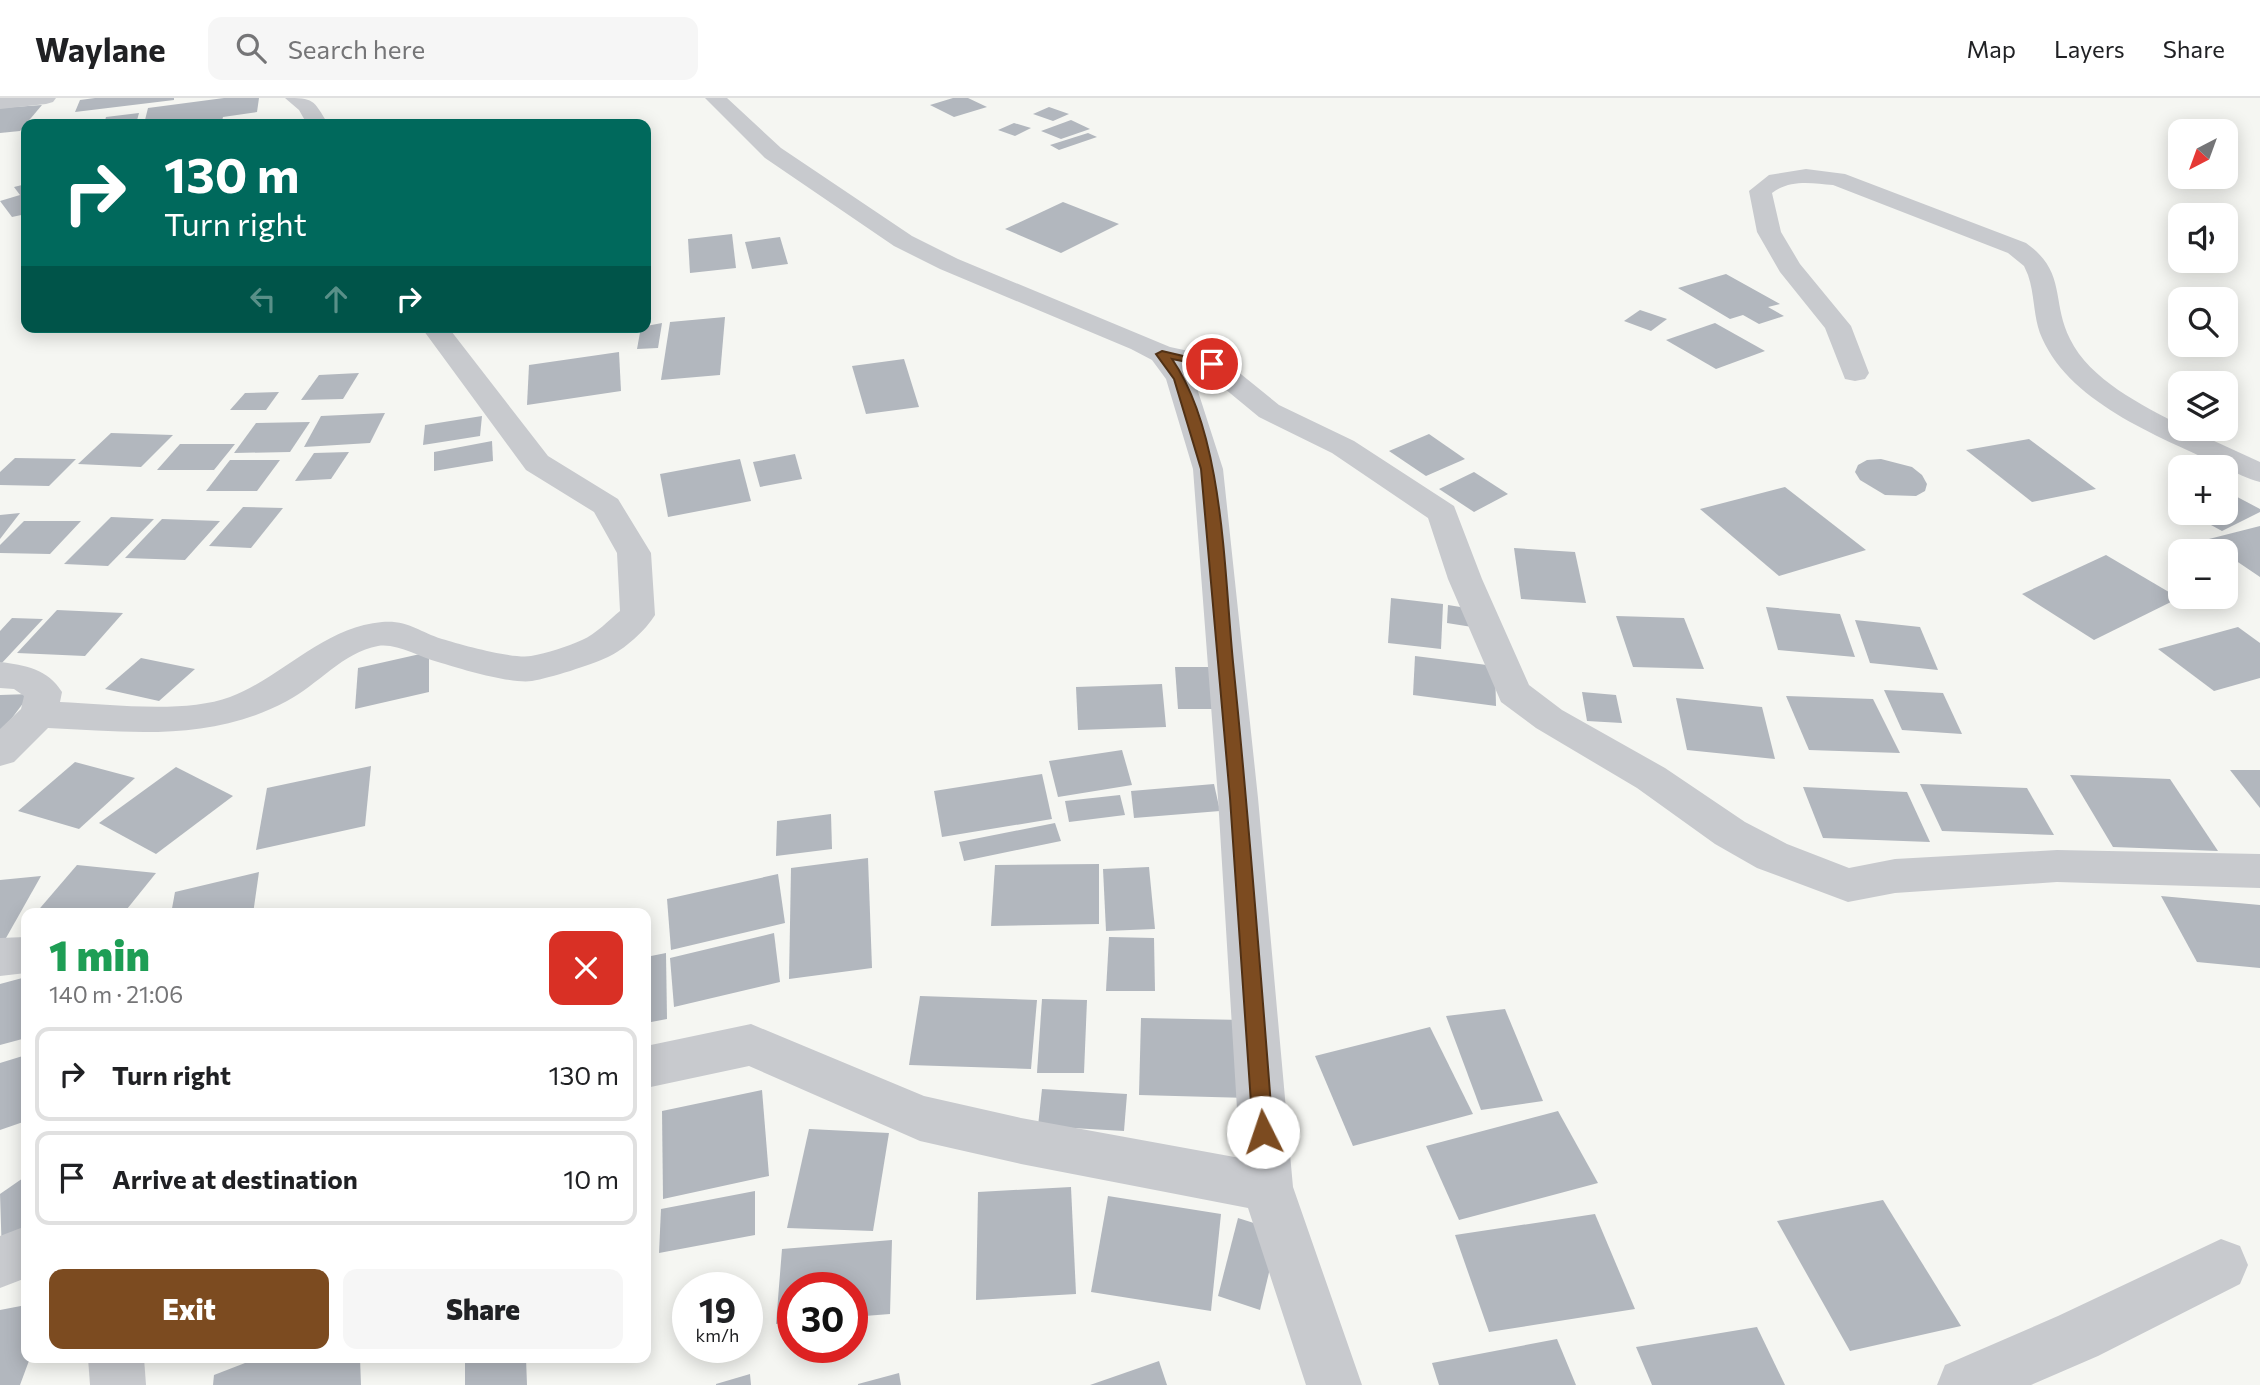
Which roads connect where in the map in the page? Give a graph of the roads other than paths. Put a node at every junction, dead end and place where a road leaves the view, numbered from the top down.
1 (46, 98) edge
2 (295, 98) edge
3 (715, 98) edge
4 (0, 103) edge
5 (314, 119) edge
6 (439, 333) edge
7 (1162, 354) junction
8 (1855, 373) dead end
9 (2260, 473) edge
10 (0, 675) edge
11 (39, 714) junction
12 (0, 752) edge
13 (2260, 871) edge
14 (21, 955) edge
15 (0, 957) edge
16 (651, 1066) edge
17 (1267, 1187) junction
18 (21, 1254) edge
19 (0, 1262) edge
20 (2221, 1265) dead end
21 (116, 1363) edge
22 (118, 1385) edge
23 (1334, 1385) edge
24 (1965, 1385) edge

1 - 4 street
2 - 5 street
3 - 7 street
6 - 11 street
7 - 13 street
7 - 17 street
8 - 9 street
10 - 11 street
11 - 12 street
14 - 15 street
16 - 17 street
17 - 23 street
18 - 19 street
20 - 24 street
21 - 22 street

